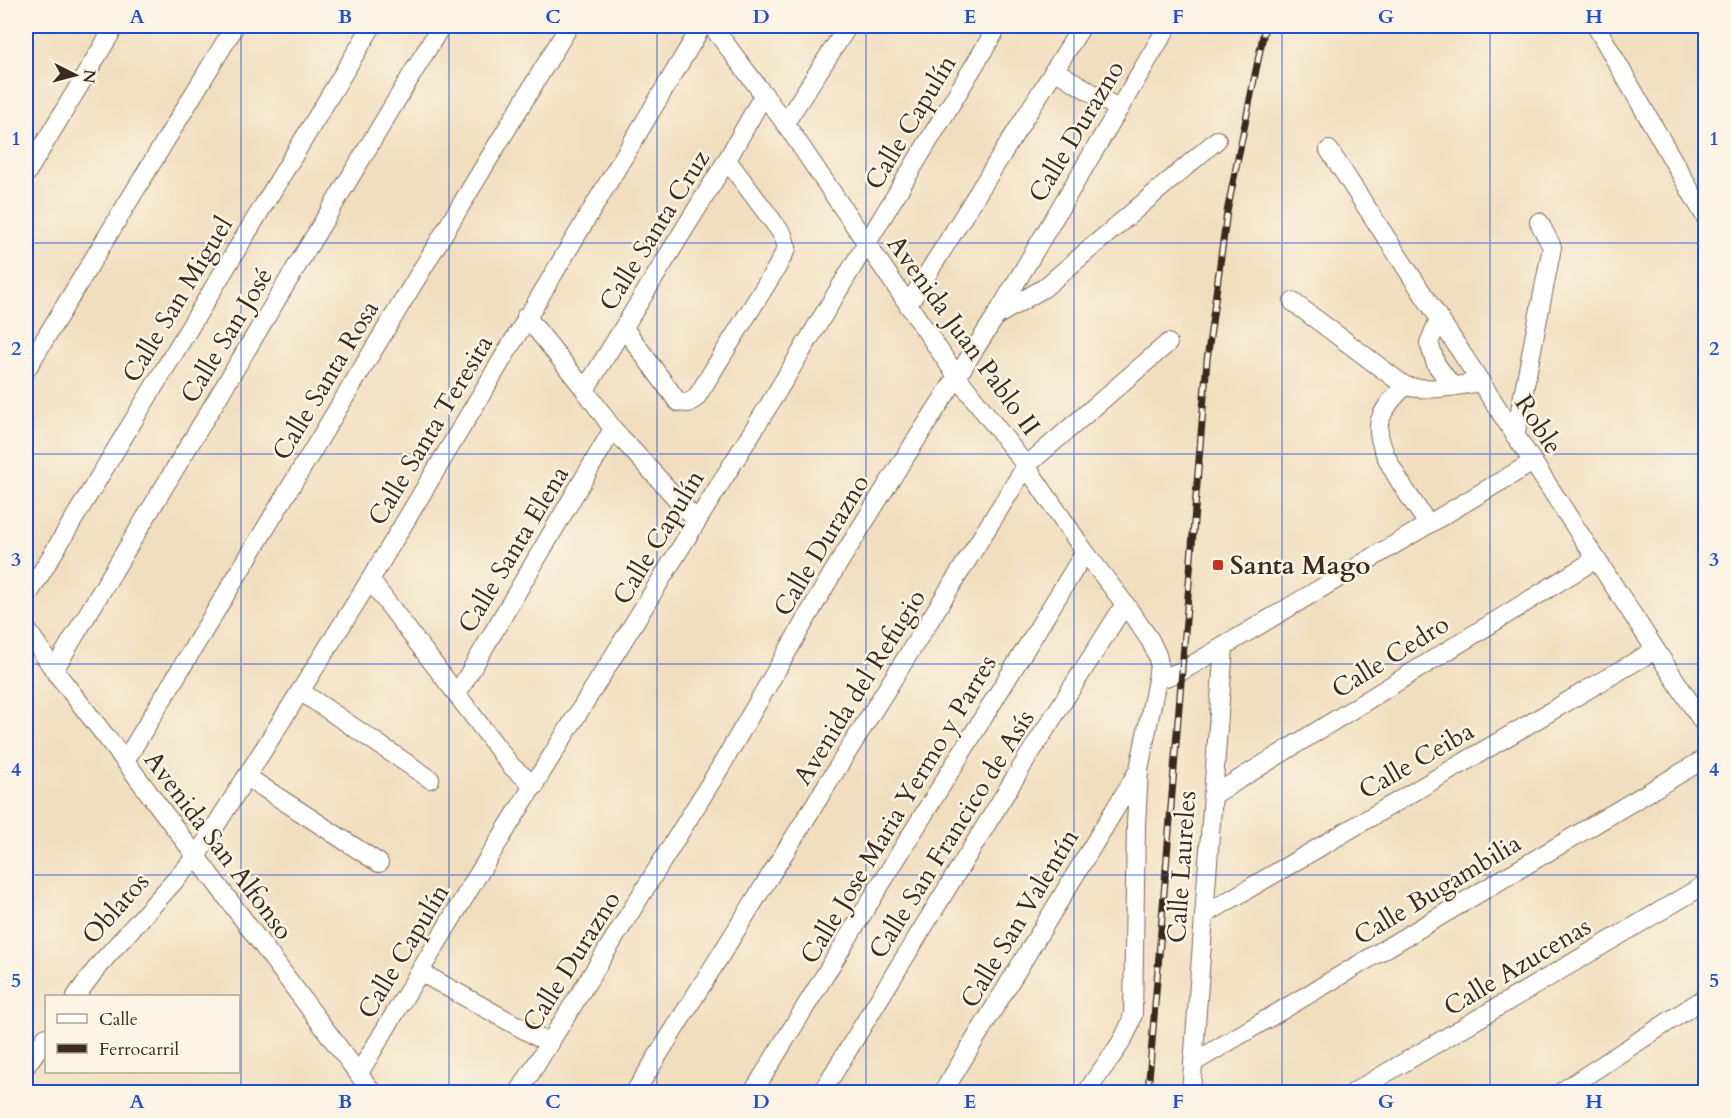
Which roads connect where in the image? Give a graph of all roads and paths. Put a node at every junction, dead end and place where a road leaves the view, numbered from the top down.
1 (115, 26) edge
2 (233, 26) edge
3 (372, 26) edge
4 (441, 26) edge
5 (569, 26) edge
6 (702, 26) edge
7 (712, 26) edge
8 (848, 26) edge
9 (998, 26) edge
10 (1082, 26) edge
11 (1168, 26) edge
12 (1596, 26) edge
13 (1054, 70) junction
14 (764, 94) junction
15 (1119, 109) junction
16 (785, 123) junction
17 (1217, 140) dead end
18 (1329, 150) dead end
19 (727, 160) junction
20 (26, 174) edge
21 (1706, 218) edge
22 (1539, 222) dead end
23 (866, 244) junction
24 (1293, 302) dead end
25 (908, 304) junction
26 (526, 316) junction
27 (996, 316) junction
28 (1439, 319) junction
29 (624, 328) junction
30 (1168, 343) dead end
31 (26, 370) edge
32 (956, 375) junction
33 (1481, 382) junction
34 (1404, 386) junction
35 (1452, 386) junction
36 (585, 390) junction
37 (614, 429) junction
38 (1515, 436) junction
39 (1533, 462) junction
40 (1026, 466) junction
41 (697, 521) junction
42 (1428, 524) junction
43 (1085, 552) junction
44 (1596, 559) junction
45 (370, 580) junction
46 (26, 598) edge
47 (1125, 604) junction
48 (26, 628) edge
49 (1224, 646) junction
50 (1655, 650) junction
51 (54, 670) junction
52 (1157, 680) junction
53 (300, 691) junction
54 (457, 694) junction
55 (1706, 727) edge
56 (1706, 758) edge
57 (125, 761) junction
58 (1139, 769) junction
59 (247, 777) junction
60 (430, 779) dead end
61 (535, 786) junction
62 (1212, 796) junction
63 (196, 857) junction
64 (379, 863) dead end
65 (1706, 884) edge
66 (1204, 915) junction
67 (420, 972) junction
68 (77, 995) edge
69 (1706, 998) edge
70 (45, 1038) edge
71 (550, 1044) junction
72 (1193, 1063) junction
73 (26, 1066) edge
74 (359, 1073) junction
75 (372, 1092) edge
76 (519, 1092) edge
77 (635, 1092) edge
78 (753, 1092) edge
79 (822, 1092) edge
80 (943, 1092) edge
81 (1087, 1092) edge
82 (1191, 1092) edge
83 (1354, 1092) edge
84 (1561, 1092) edge

1 - 20 street
2 - 31 street
3 - 46 street, Calle San Miguel
4 - 51 street, Calle San José
5 - 57 street, Calle Santa Rosa
6 - 26 street, Calle Santa Teresita
7 - 14 street, Avenida Juan Pablo II
8 - 16 street
9 - 23 street, Calle Capulín
10 - 13 street
11 - 15 street, Calle Durazno
12 - 21 street
13 - 15 street
13 - 25 street
14 - 16 street, Avenida Juan Pablo II
14 - 19 street, Calle Santa Cruz
15 - 27 street, Calle Durazno
16 - 23 street, Avenida Juan Pablo II
17 - 27 street
18 - 28 street, Roble
19 - 29 street, Calle Santa Cruz
19 - 29 street
22 - 38 street
23 - 25 street, Avenida Juan Pablo II
23 - 41 street, Calle Capulín
24 - 34 street
25 - 32 street, Avenida Juan Pablo II
26 - 36 street
26 - 45 street, Calle Santa Teresita
27 - 32 street, Calle Durazno
28 - 33 street, Roble
28 - 35 street
29 - 36 street, Calle Santa Cruz
30 - 40 street, Avenida del Refugio
32 - 40 street, Avenida Juan Pablo II
32 - 71 street, Calle Durazno
33 - 35 street
33 - 38 street, Roble
34 - 35 street
34 - 42 street
36 - 37 street
37 - 41 street
37 - 54 street, Calle Santa Elena
38 - 39 street, Roble
39 - 42 street
39 - 44 street, Roble
40 - 43 street, Avenida Juan Pablo II
40 - 77 street, Avenida del Refugio
41 - 61 street, Calle Capulín
42 - 49 street
43 - 47 street, Avenida Juan Pablo II
43 - 78 street, Calle Jose Maria Yermo y Parres
44 - 50 street, Roble
44 - 62 street, Calle Cedro
45 - 53 street, Calle Santa Teresita
45 - 54 street
47 - 52 street, Avenida Juan Pablo II
47 - 79 street, Calle San Francico de Asís
48 - 51 street, Avenida San Alfonso
49 - 52 street
49 - 62 street, Calle Laureles
50 - 55 street, Roble
50 - 66 street, Calle Ceiba
51 - 57 street, Avenida San Alfonso
52 - 58 street, Calle Laureles
53 - 59 street, Calle Santa Teresita
53 - 60 street
54 - 61 street
56 - 72 street, Calle Bugambilia
57 - 63 street, Avenida San Alfonso
58 - 80 street, Calle San Valentín
58 - 81 street, Calle Laureles
59 - 63 street, Calle Santa Teresita
59 - 64 street
61 - 67 street, Calle Capulín
62 - 66 street, Calle Laureles
63 - 68 street, Oblatos
63 - 74 street, Avenida San Alfonso
65 - 83 street, Calle Azucenas
66 - 72 street, Calle Laureles
67 - 71 street
67 - 74 street, Calle Capulín
69 - 84 street
70 - 73 street
71 - 76 street, Calle Durazno
72 - 82 street, Calle Laureles
74 - 75 street, Avenida San Alfonso

